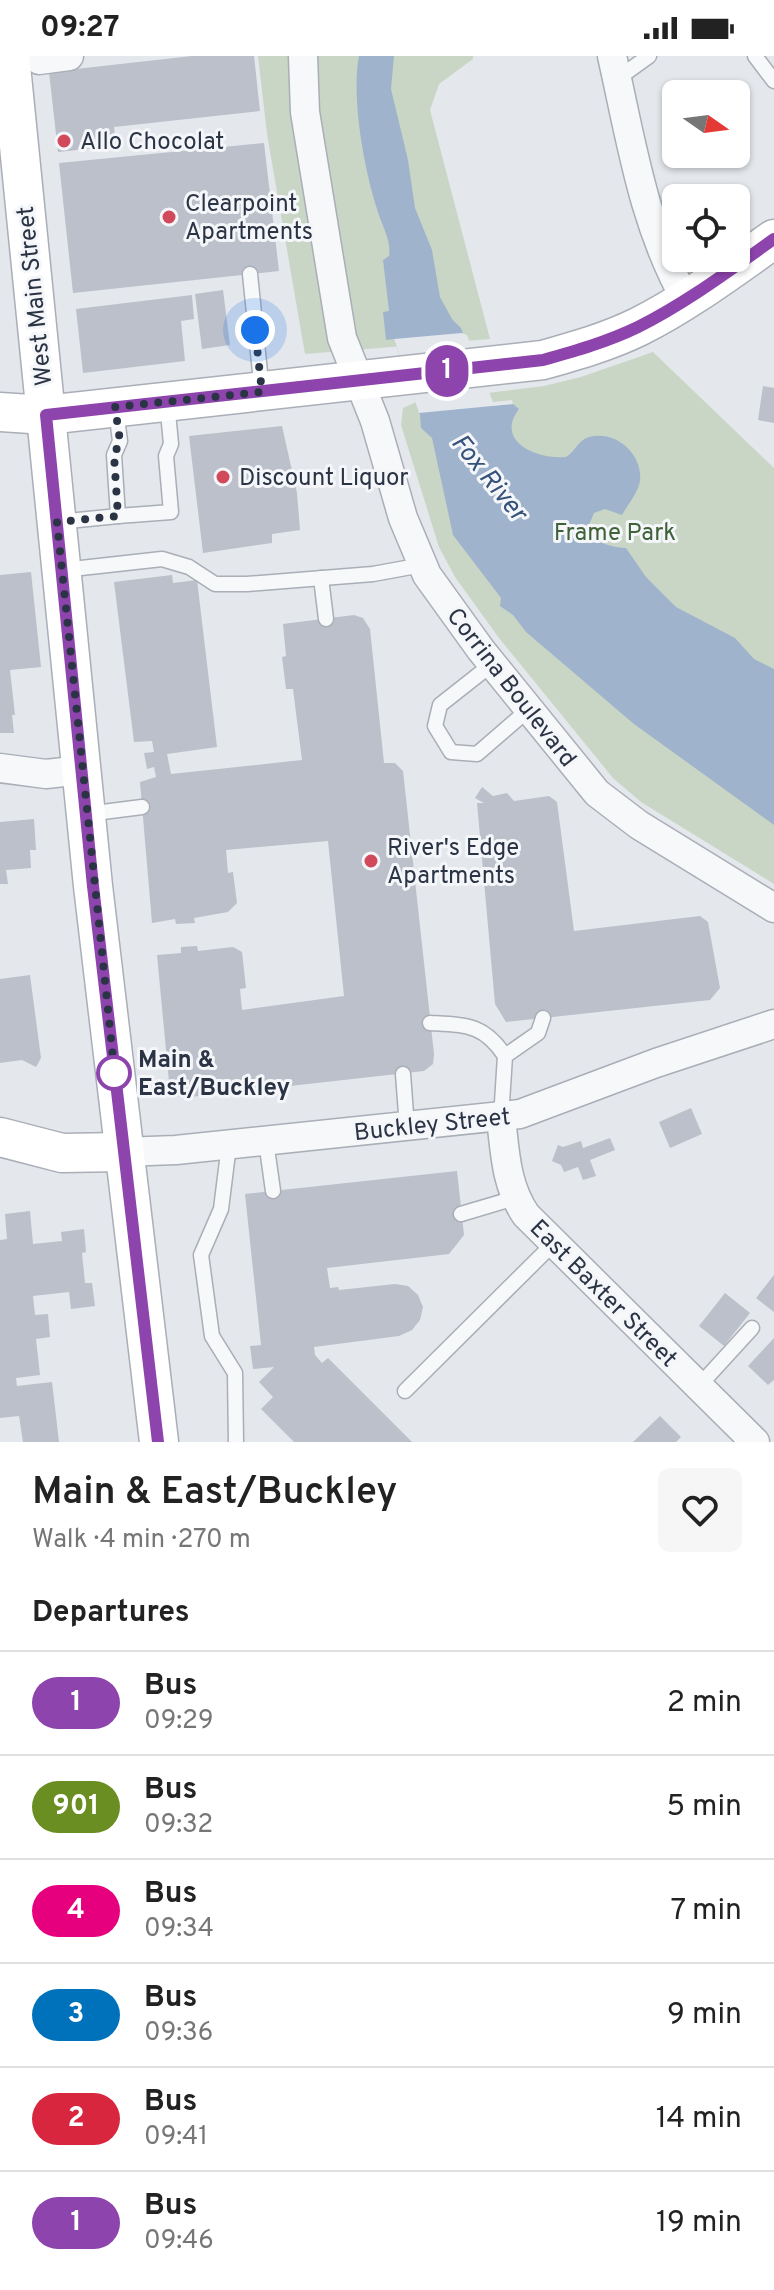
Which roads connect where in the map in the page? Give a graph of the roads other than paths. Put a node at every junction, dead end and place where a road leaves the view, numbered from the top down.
1 (69, 56) edge
2 (303, 56) edge
3 (649, 56) edge
4 (755, 56) edge
5 (24, 58) edge
6 (614, 67) edge
7 (774, 81) edge
8 (774, 239) edge
9 (250, 274) dead end
10 (686, 300) junction
11 (358, 382) junction
12 (262, 392) junction
13 (167, 402) junction
14 (115, 407) junction
15 (0, 412) edge
16 (46, 415) junction
17 (118, 516) junction
18 (57, 522) junction
19 (422, 565) junction
20 (61, 571) junction
21 (321, 578) junction
22 (326, 619) dead end
23 (492, 664) junction
24 (529, 709) junction
25 (0, 768) edge
26 (82, 770) junction
27 (142, 807) dead end
28 (86, 815) junction
29 (774, 908) edge
30 (543, 1018) dead end
31 (430, 1023) dead end
32 (769, 1024) edge
33 (505, 1056) junction
34 (403, 1074) dead end
35 (501, 1118) junction
36 (407, 1127) junction
37 (0, 1137) edge
38 (266, 1141) junction
39 (229, 1145) junction
40 (123, 1152) junction
41 (273, 1191) dead end
42 (515, 1198) junction
43 (461, 1214) dead end
44 (554, 1243) junction
45 (752, 1328) dead end
46 (699, 1386) junction
47 (405, 1391) dead end
48 (159, 1442) edge
49 (236, 1442) edge
50 (755, 1442) edge

1 - 5 street
2 - 11 street, Corrina Boulevard
3 - 6 lane
4 - 7 lane
5 - 16 main road, West Main Street
6 - 10 street
8 - 10 main road
9 - 12 lane
10 - 11 main road
11 - 12 main road
11 - 19 street, Corrina Boulevard
12 - 13 main road
13 - 14 main road
13 - 17 lane
14 - 16 main road
14 - 17 lane
15 - 16 main road
16 - 18 main road, West Main Street
17 - 18 lane
18 - 20 main road, West Main Street
19 - 21 lane
19 - 23 street, Corrina Boulevard
20 - 21 lane
20 - 26 main road, West Main Street
21 - 22 lane
23 - 24 street, Corrina Boulevard
23 - 24 lane
24 - 29 street, Corrina Boulevard
25 - 26 street
26 - 28 main road, West Main Street
27 - 28 lane
28 - 40 main road, West Main Street
30 - 33 lane
31 - 33 lane
32 - 35 street, Buckley Street
33 - 35 lane
34 - 36 lane
35 - 36 street, Buckley Street
35 - 42 street, East Baxter Street
36 - 38 street, Buckley Street
37 - 40 main road
38 - 39 street, Buckley Street
38 - 41 lane
39 - 40 street, Buckley Street
39 - 49 lane
40 - 48 main road, West Main Street
42 - 43 lane
42 - 44 street, East Baxter Street
44 - 46 street, East Baxter Street
44 - 47 lane
45 - 46 lane
46 - 50 street, East Baxter Street

